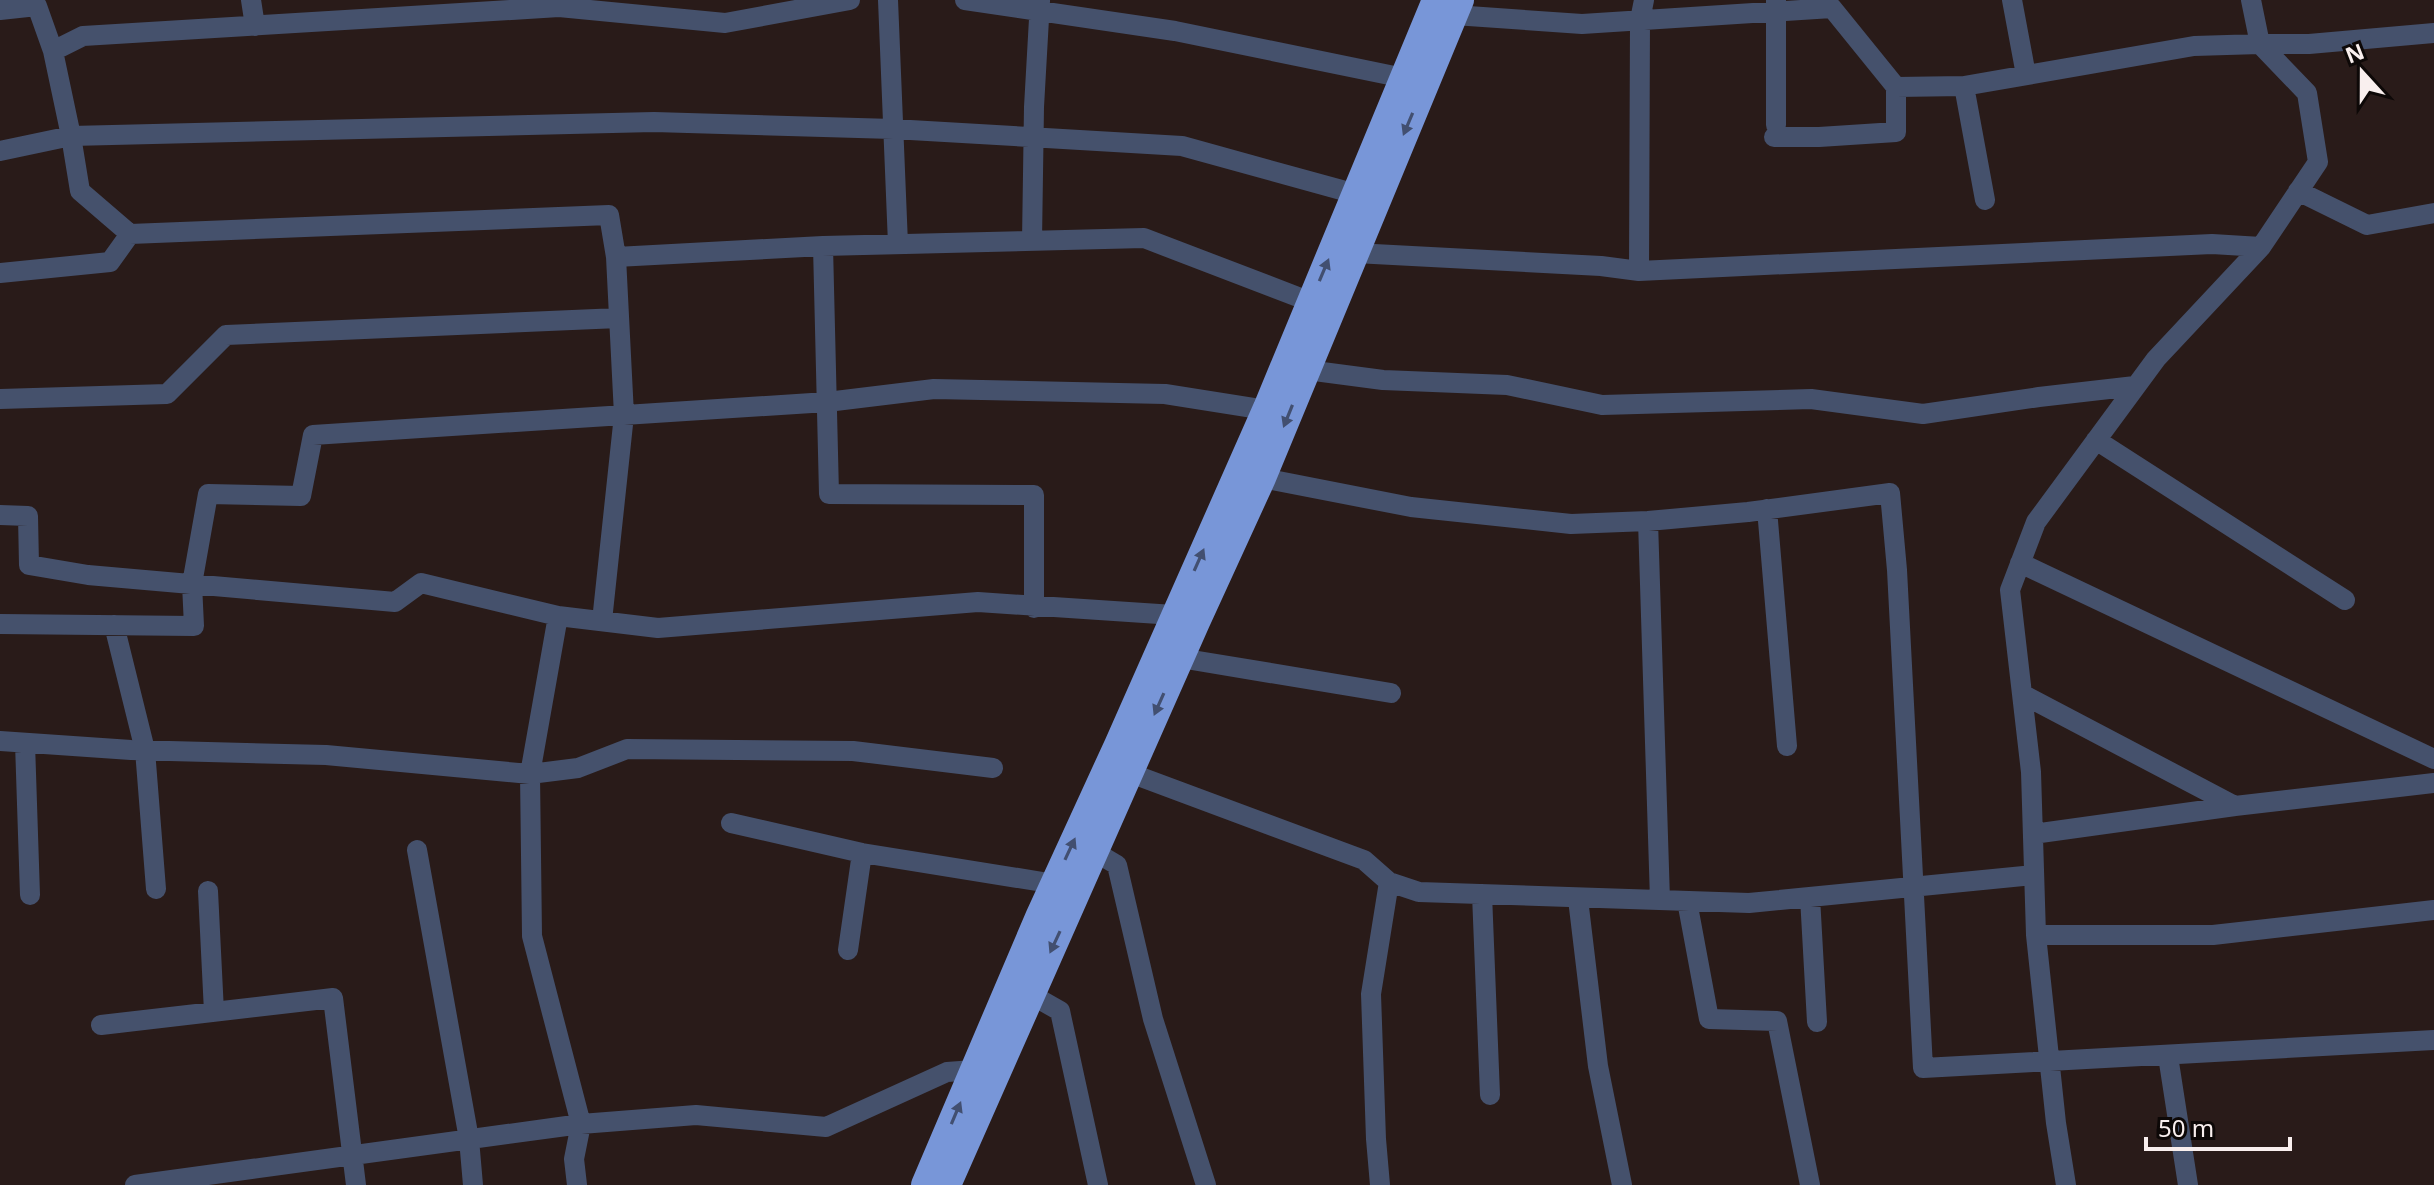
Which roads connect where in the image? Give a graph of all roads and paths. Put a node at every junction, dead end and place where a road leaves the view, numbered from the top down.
1 (251, 0) edge
2 (850, 0) edge
3 (888, 0) edge
4 (965, 0) edge
5 (2012, 0) edge
6 (2251, 0) edge
7 (1776, 5) edge
8 (1040, 6) edge
9 (1446, 6) edge
10 (461, 7) edge
11 (0, 10) edge
12 (1642, 10) edge
13 (255, 26) junction
14 (2434, 33) edge
15 (2260, 44) junction
16 (53, 51) junction
17 (2026, 75) junction
18 (1414, 82) junction
19 (1964, 86) junction
20 (1896, 87) junction
21 (893, 129) junction
22 (71, 136) junction
23 (1034, 137) junction
24 (0, 151) edge
25 (2298, 191) junction
26 (1356, 194) junction
27 (1985, 200) dead end
28 (2432, 215) edge
29 (130, 234) junction
30 (1032, 241) junction
31 (898, 244) junction
32 (823, 246) junction
33 (2261, 247) junction
34 (1355, 253) junction
35 (616, 257) junction
36 (1639, 271) junction
37 (0, 273) edge
38 (1321, 306) junction
39 (619, 318) junction
40 (1307, 370) junction
41 (2135, 386) junction
42 (0, 399) edge
43 (827, 402) junction
44 (1266, 410) junction
45 (624, 415) junction
46 (2096, 440) junction
47 (1262, 478) junction
48 (1767, 509) junction
49 (0, 515) edge
50 (1648, 521) junction
51 (2020, 563) junction
52 (192, 584) junction
53 (2345, 600) dead end
54 (1034, 608) junction
55 (1174, 615) junction
56 (558, 616) junction
57 (602, 621) junction
58 (0, 624) edge
59 (114, 625) junction
60 (1180, 658) junction
61 (1391, 693) dead end
62 (2022, 694) junction
63 (0, 741) edge
64 (25, 743) junction
65 (1787, 746) dead end
66 (145, 750) junction
67 (2432, 755) edge
68 (993, 768) dead end
69 (1120, 768) junction
70 (530, 774) junction
71 (2434, 783) edge
72 (2235, 806) junction
73 (731, 823) dead end
74 (2033, 834) junction
75 (417, 850) dead end
76 (1095, 852) junction
77 (862, 853) junction
78 (2034, 875) junction
79 (1389, 882) junction
80 (1055, 884) junction
81 (1913, 887) junction
82 (156, 889) dead end
83 (208, 891) dead end
84 (1482, 894) junction
85 (30, 895) dead end
86 (1810, 897) junction
87 (1578, 899) junction
88 (1660, 900) junction
89 (1687, 901) junction
90 (2434, 910) edge
91 (2036, 935) junction
92 (848, 950) dead end
93 (1020, 990) junction
94 (214, 1012) junction
95 (1817, 1022) dead end
96 (101, 1025) dead end
97 (2434, 1040) edge
98 (2168, 1056) junction
99 (2049, 1061) junction
100 (974, 1070) junction
101 (1490, 1095) dead end
102 (581, 1124) junction
103 (469, 1139) junction
104 (352, 1155) junction
105 (941, 1183) edge
106 (135, 1185) edge
107 (356, 1185) edge
108 (473, 1185) edge
109 (577, 1185) edge
110 (1098, 1185) edge
111 (1206, 1185) edge
112 (1380, 1185) edge
113 (1622, 1185) edge
114 (1810, 1185) edge
115 (2066, 1185) edge
116 (2188, 1185) edge

1 - 13 street
2 - 10 street
3 - 21 street
4 - 8 street
5 - 17 street
6 - 15 street
7 - 12 street
7 - 20 street
7 - 20 street
8 - 18 street
8 - 23 street
9 - 12 street
9 - 18 highway
10 - 13 street
11 - 16 street
12 - 36 street
13 - 16 street
14 - 15 street
15 - 17 street
15 - 25 street
16 - 22 street
17 - 19 street
18 - 26 highway
18 -> 34 highway
19 - 20 street
19 - 27 street
21 - 22 street
21 - 23 street
21 - 31 street
22 - 24 street
22 - 29 street
23 - 26 street
23 - 30 street
25 - 28 street
25 - 33 street
38 -> 26 highway
29 - 35 street
29 - 37 street
30 - 31 street
30 - 38 street
31 - 32 street
32 - 35 street
32 - 43 street
33 - 36 street
33 - 41 street
34 - 36 street
34 - 38 highway
35 - 39 street
38 - 40 highway
38 - 44 highway
39 - 42 street
39 - 45 street
40 - 41 street
40 -> 47 highway
41 - 46 street
43 - 44 street
43 - 45 street
43 - 54 street
55 -> 44 highway
45 - 52 street
45 - 57 street
46 - 51 street
46 - 53 street
47 - 50 street
47 - 60 highway
48 - 50 street
48 - 65 street
48 - 81 street
49 - 52 street
50 - 88 street
51 - 62 street
51 - 67 street
52 - 56 street
52 - 59 street
54 - 55 street
54 - 57 street
55 - 69 highway
56 - 57 street
56 - 70 street
58 - 59 street
59 - 66 street
60 - 61 street
60 -> 69 highway
62 - 72 street
62 - 74 street
63 - 64 street
64 - 66 street
64 - 85 street
66 - 70 street
66 - 82 street
68 - 70 street
69 - 76 highway
69 - 79 street
80 -> 69 highway
70 - 102 street
71 - 72 street
72 - 74 street
73 - 77 street
74 - 78 street
75 - 103 street
76 -> 93 highway
76 - 111 street
77 - 80 street
77 - 92 street
78 - 81 street
78 - 91 street
79 - 84 street
79 - 112 street
80 - 93 highway
81 - 86 street
81 - 99 street
83 - 94 street
84 - 87 street
84 - 101 street
86 - 89 street
86 - 95 street
87 - 88 street
87 - 113 street
88 - 89 street
89 - 114 street
90 - 91 street
91 - 99 street
93 - 100 highway
93 - 105 highway
93 - 110 street
94 - 96 street
94 - 104 street
97 - 98 street
98 - 99 street
98 - 116 street
99 - 115 street
100 - 102 street
105 -> 100 highway
102 - 103 street
102 - 109 street
103 - 104 street
103 - 108 street
104 - 106 street
104 - 107 street

